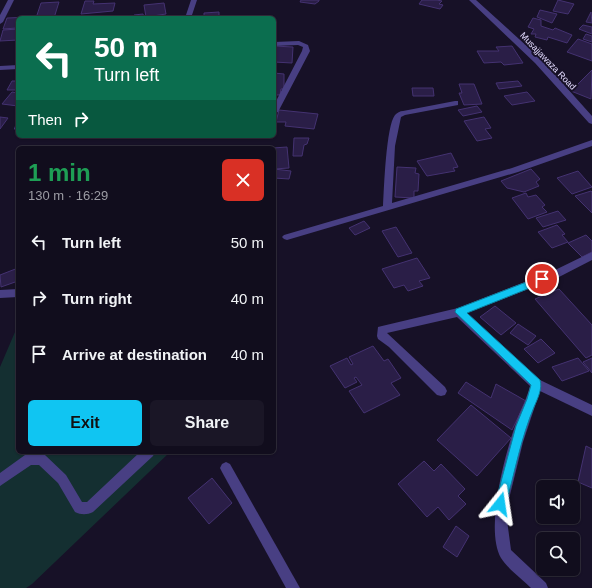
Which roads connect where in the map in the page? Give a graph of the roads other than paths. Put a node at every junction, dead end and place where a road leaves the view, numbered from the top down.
1 (11, 0) edge
2 (194, 0) edge
3 (472, 0) edge
4 (189, 16) edge
5 (0, 22) edge
6 (276, 44) edge
7 (16, 67) edge
8 (0, 68) edge
9 (455, 104) dead end
10 (276, 108) edge
11 (592, 121) edge
12 (592, 143) edge
13 (387, 208) junction
14 (287, 237) dead end
15 (592, 256) edge
16 (16, 293) edge
17 (0, 294) edge
18 (459, 312) junction
19 (536, 384) junction
20 (441, 391) dead end
21 (592, 411) edge
22 (147, 454) edge
23 (226, 468) dead end
24 (0, 480) edge
25 (293, 588) edge
26 (541, 588) edge

1 - 5 street
2 - 4 street
3 - 11 street, Musajjawaza Road
6 - 10 street
7 - 8 street
9 - 13 street
12 - 13 street
13 - 14 street
15 - 18 street
16 - 17 street
18 - 19 street
18 - 20 street
19 - 21 street
19 - 26 street
22 - 24 street
23 - 25 street

